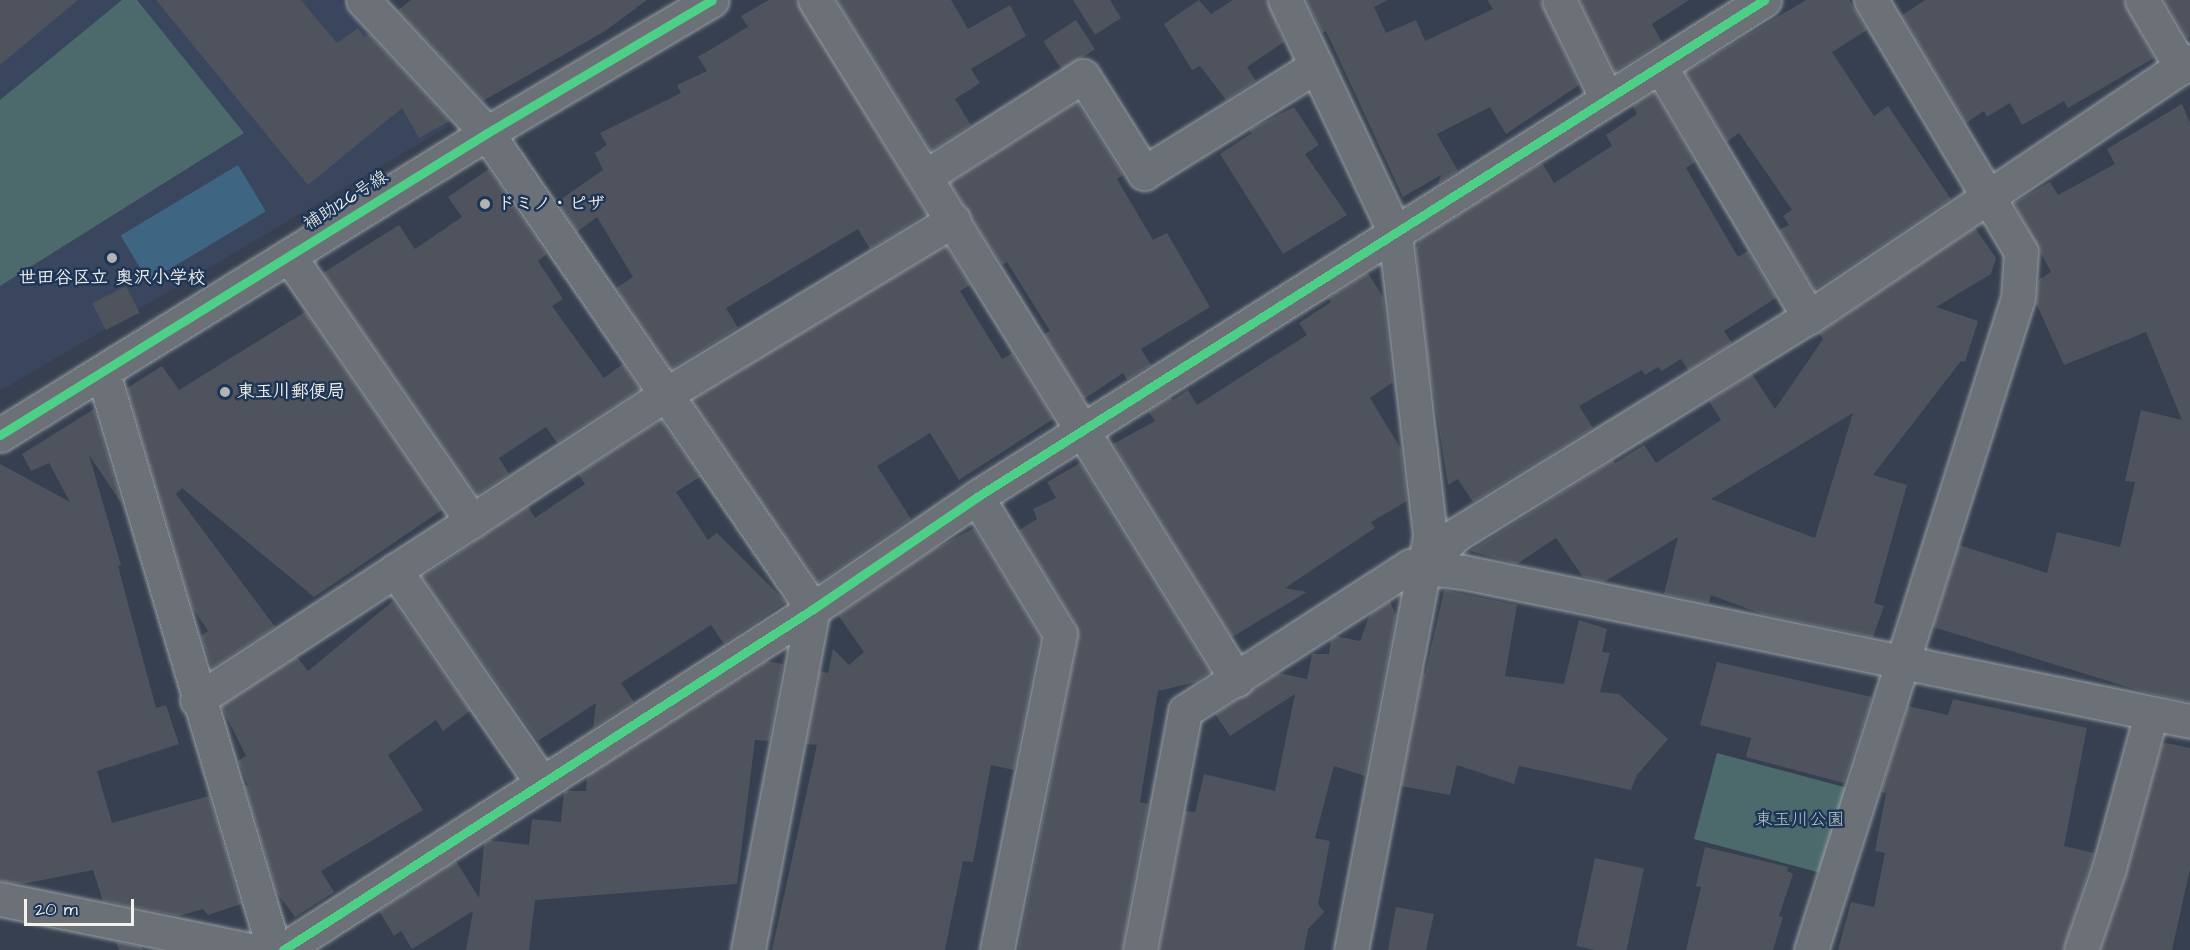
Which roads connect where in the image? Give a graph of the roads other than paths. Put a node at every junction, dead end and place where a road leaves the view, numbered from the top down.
1 (363, 0) edge
2 (712, 0) edge
3 (815, 0) edge
4 (1285, 0) edge
5 (1559, 0) edge
6 (1764, 0) edge
7 (1871, 0) edge
8 (2142, 0) edge
9 (2185, 64) edge
10 (1316, 66) junction
11 (1660, 66) junction
12 (1606, 99) junction
13 (487, 133) junction
14 (926, 176) junction
15 (1988, 198) junction
16 (953, 220) junction
17 (1395, 233) junction
18 (290, 256) junction
19 (1809, 317) junction
20 (103, 373) junction
21 (666, 394) junction
22 (1082, 431) junction
23 (0, 435) edge
24 (977, 497) junction
25 (472, 521) junction
26 (1422, 567) junction
27 (395, 570) junction
28 (813, 609) junction
29 (1900, 661) junction
30 (1237, 680) junction
31 (197, 700) junction
32 (2151, 714) junction
33 (2190, 721) edge
34 (542, 783) junction
35 (0, 899) edge
36 (251, 950) edge
37 (274, 950) edge
38 (283, 950) edge
39 (748, 950) edge
40 (997, 950) edge
41 (1140, 950) edge
42 (1351, 950) edge
43 (1811, 950) edge
44 (2081, 950) edge

1 - 13 street
2 - 13 street, 補助126号線
3 - 14 street
4 - 10 street
5 - 12 street
6 - 11 street
7 - 15 street
8 - 9 street
9 - 15 street
10 - 14 street
10 - 17 street
11 - 12 street
11 - 19 street
12 - 17 street
13 - 18 street, 補助126号線
13 - 21 street
14 - 16 street
15 - 19 street
15 - 29 street
16 - 21 street
16 - 22 street
17 - 22 street
17 - 26 street
18 - 20 street, 補助126号線
18 - 25 street
19 - 26 street
20 - 23 street, 補助126号線
20 - 31 street
21 - 25 street
21 - 28 street
22 - 24 street
22 - 30 street
24 - 28 street
24 - 40 street
25 - 27 street
26 - 29 street
26 - 30 street
26 - 42 street
27 - 31 street
27 - 34 street
28 - 34 street
28 - 39 street
29 - 32 street
29 - 43 street
30 - 41 street
31 - 37 street
32 - 33 street
32 - 44 street
34 - 38 street
35 - 36 street

